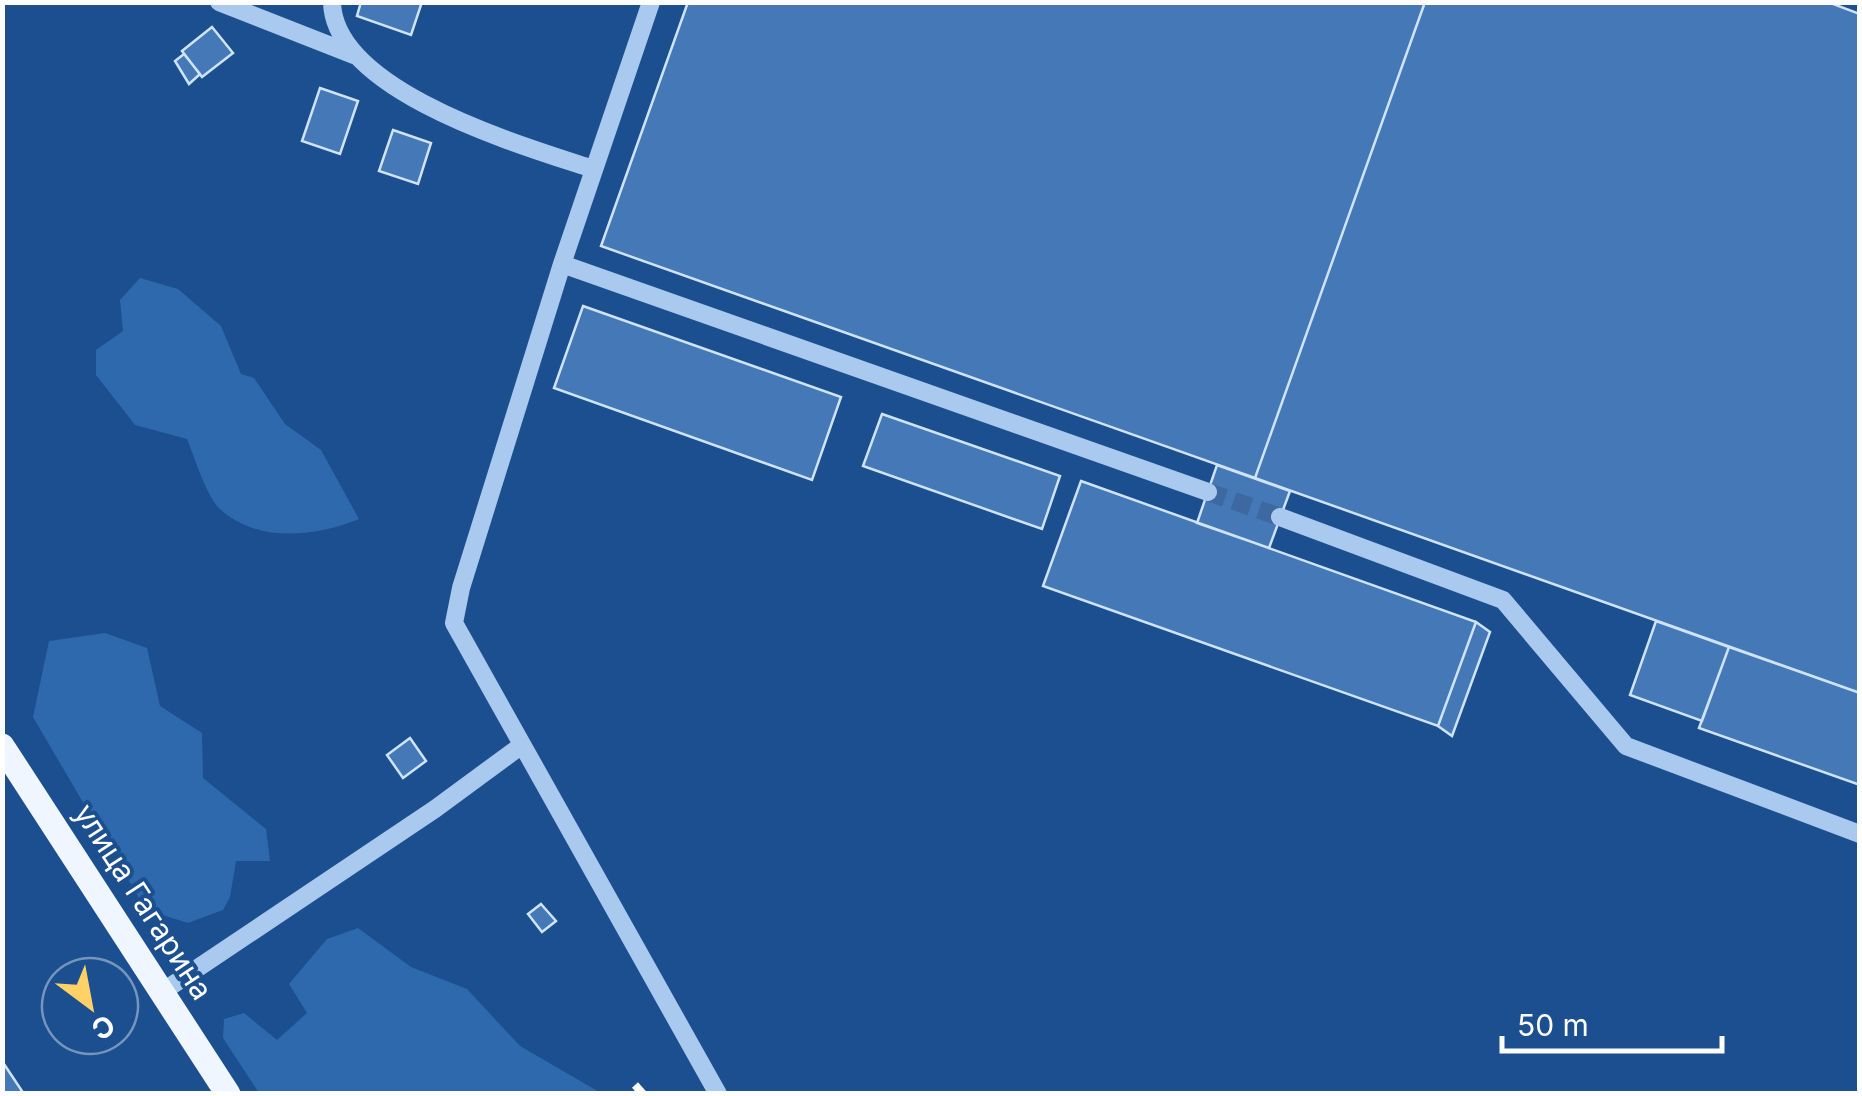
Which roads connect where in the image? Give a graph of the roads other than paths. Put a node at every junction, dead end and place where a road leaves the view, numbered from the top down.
1 (219, 2) edge
2 (332, 2) edge
3 (650, 2) edge
4 (354, 56) junction
5 (593, 169) junction
6 (562, 264) junction
7 (1208, 492) tunnel mouth
8 (1280, 517) tunnel mouth
9 (522, 745) junction
10 (2, 746) edge
11 (1860, 834) edge
12 (162, 992) junction
13 (228, 1094) edge
14 (718, 1094) edge

1 - 4 lane
2 - 4 lane
3 - 5 lane
4 - 5 lane
5 - 6 lane
6 - 7 lane
6 - 9 lane
8 - 11 lane
9 - 12 lane
9 - 14 lane
10 - 12 main road, улица Гагарина
12 - 13 main road, улица Гагарина

